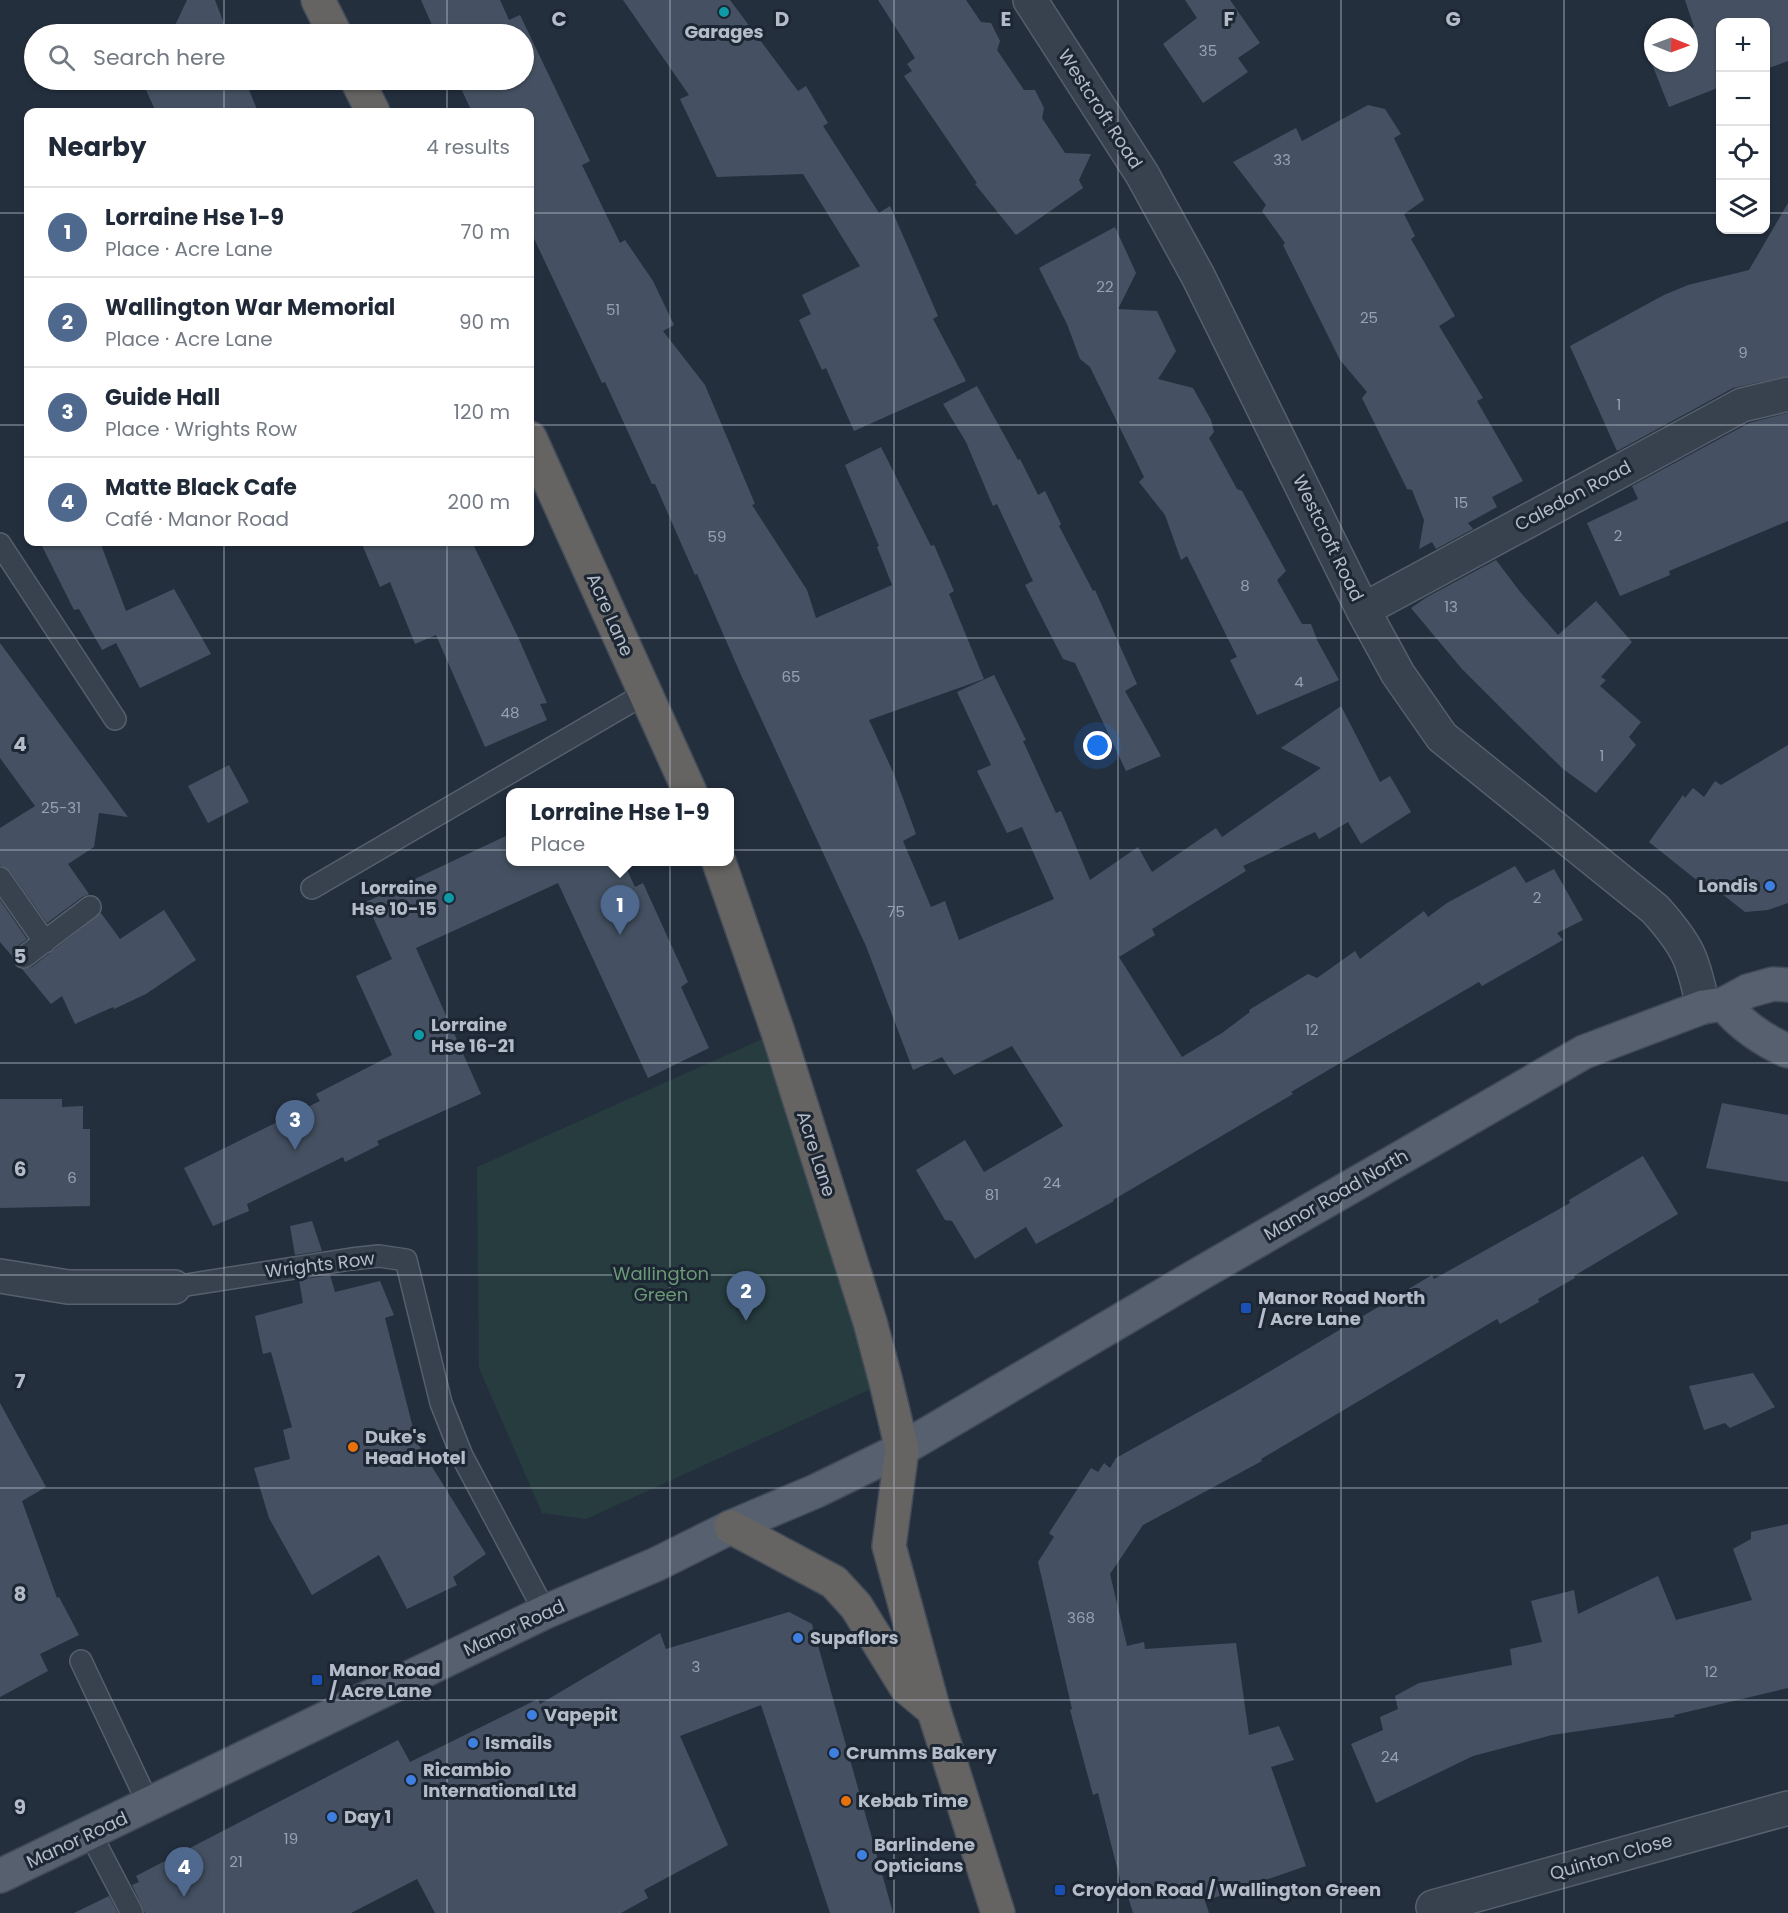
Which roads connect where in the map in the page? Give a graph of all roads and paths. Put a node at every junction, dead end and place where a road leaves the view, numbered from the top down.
1 (318, 0) edge
2 (1030, 0) edge
3 (330, 24) edge
4 (362, 90) edge
5 (372, 108) edge
6 (1788, 394) edge
7 (534, 447) edge
8 (0, 544) edge
9 (1363, 610) junction
10 (646, 693) junction
11 (115, 719) dead end
12 (688, 788) edge
13 (721, 866) edge
14 (0, 878) edge
15 (312, 888) dead end
16 (90, 908) dead end
17 (45, 942) junction
18 (24, 957) dead end
19 (1788, 985) edge
20 (1714, 1005) junction
21 (1788, 1051) edge
22 (0, 1276) edge
23 (174, 1287) joint
24 (902, 1449) junction
25 (732, 1527) junction
26 (545, 1612) junction
27 (81, 1661) dead end
28 (934, 1711) junction
29 (149, 1805) junction
30 (1788, 1808) edge
31 (90, 1833) junction
32 (0, 1876) edge
33 (1433, 1907) dead end
34 (132, 1913) edge
35 (998, 1913) edge

1 - 3 highway
2 - 9 street, Westcroft Road
4 - 5 highway
6 - 9 street, Caledon Road
7 - 10 highway, Acre Lane
8 - 11 lane
9 - 20 street, Westcroft Road
10 - 12 highway, Acre Lane
10 - 15 lane
13 - 24 highway, Acre Lane
14 - 17 lane
16 - 17 lane
17 - 18 lane
19 - 20 main road, Manor Road North
20 - 21 main road
20 - 24 main road, Manor Road North
22 - 23 street, Wrights Row
23 - 26 lane, Wrights Row
24 - 25 main road, Manor Road
24 - 28 highway
25 - 26 main road, Manor Road
25 - 28 highway
26 - 29 main road, Manor Road
27 - 29 lane
28 - 35 highway
29 - 31 main road, Manor Road
30 - 33 street, Quinton Close
31 - 32 main road, Manor Road
31 - 34 lane

